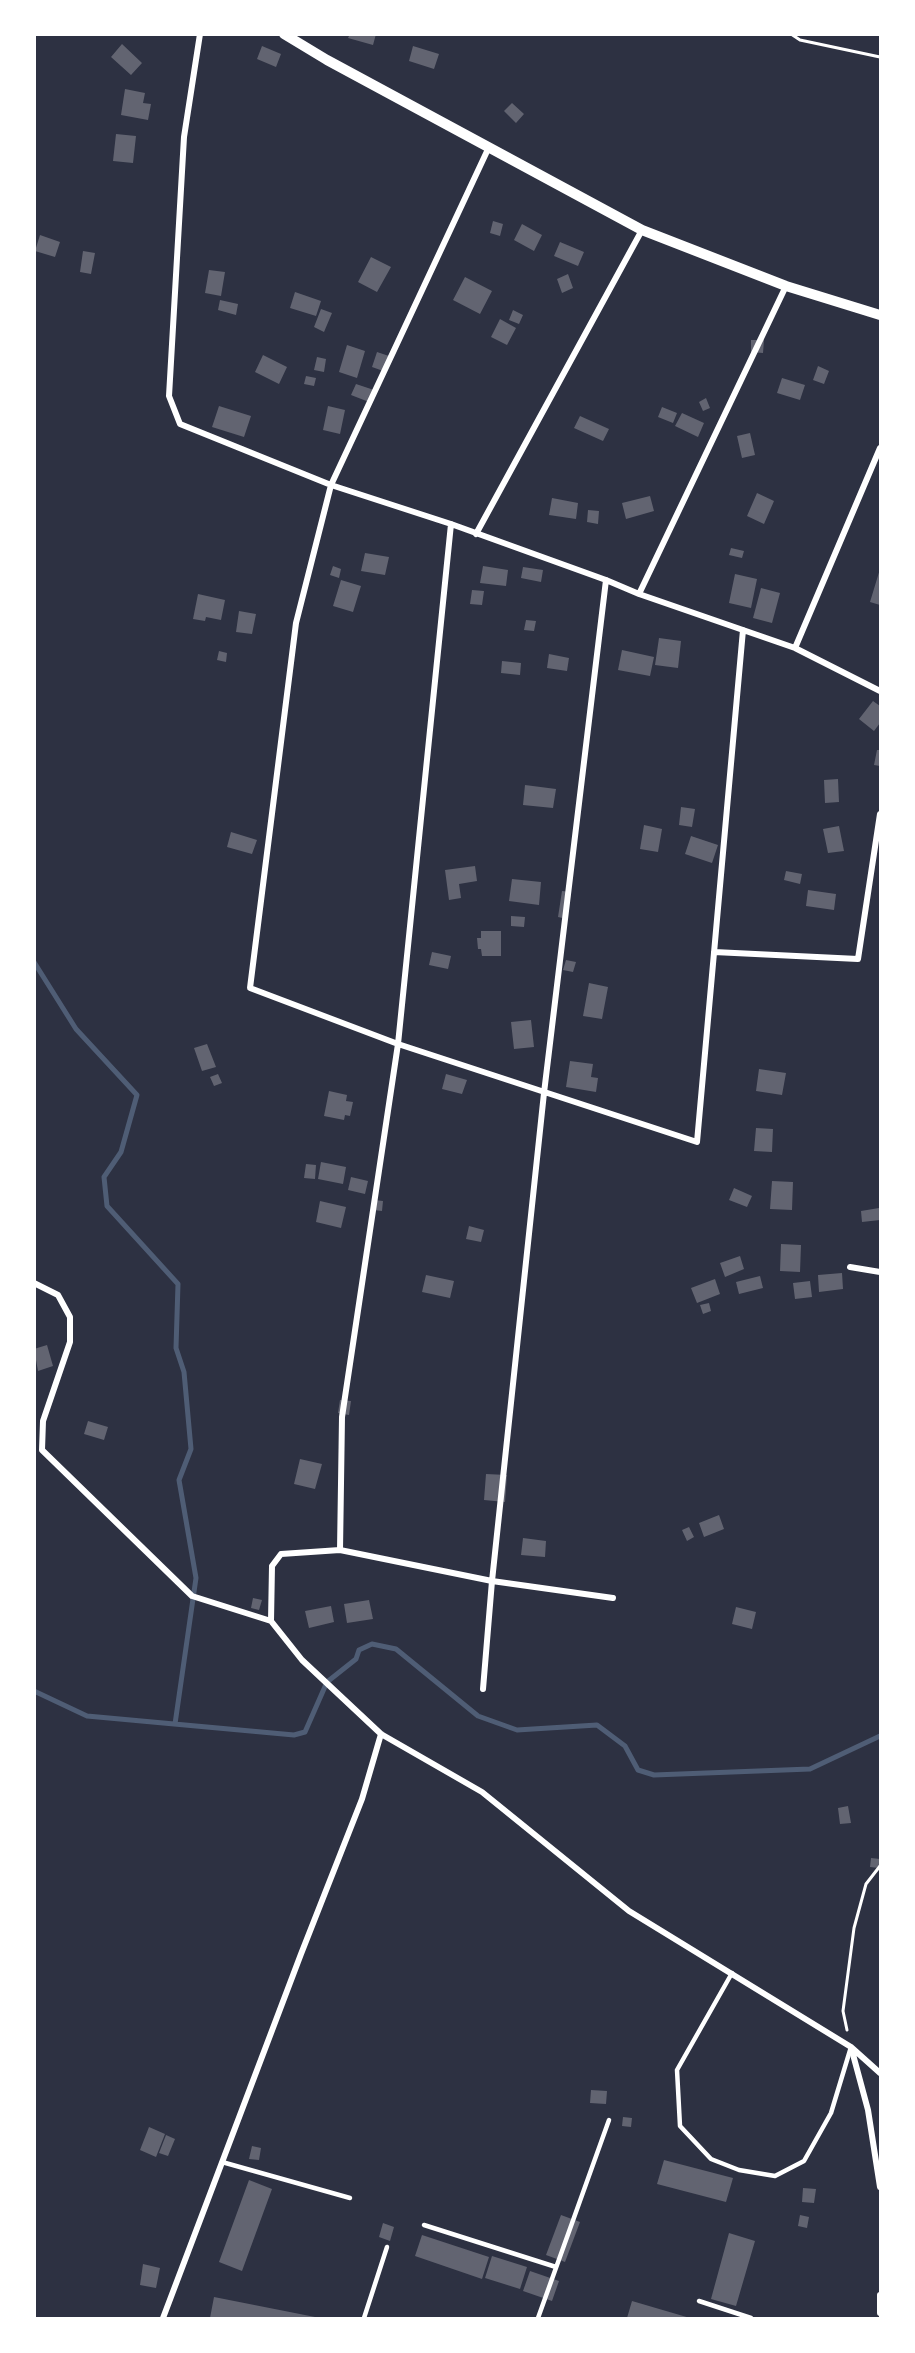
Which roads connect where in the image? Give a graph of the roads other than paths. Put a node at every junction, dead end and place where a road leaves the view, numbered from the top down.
1 (200, 34) edge
2 (284, 34) edge
3 (489, 147) junction
4 (642, 230) junction
5 (786, 286) junction
6 (880, 315) edge
7 (880, 448) edge
8 (331, 485) junction
9 (451, 524) junction
10 (476, 534) junction
11 (606, 580) junction
12 (639, 594) junction
13 (743, 630) junction
14 (795, 648) junction
15 (880, 691) edge
16 (880, 814) edge
17 (714, 952) junction
18 (398, 1044) junction
19 (544, 1093) junction
20 (850, 1267) dead end
21 (880, 1272) edge
22 (34, 1283) edge
23 (340, 1550) junction
24 (492, 1581) junction
25 (613, 1598) dead end
26 (271, 1621) junction
27 (483, 1689) dead end
28 (381, 1734) junction
29 (732, 1973) junction
30 (851, 2047) junction
31 (880, 2073) edge
32 (609, 2120) dead end
33 (222, 2162) junction
34 (880, 2187) edge
35 (350, 2198) dead end
36 (424, 2224) dead end
37 (387, 2247) dead end
38 (556, 2267) junction
39 (880, 2295) edge
40 (699, 2301) dead end
41 (880, 2313) edge
42 (163, 2319) edge
43 (364, 2319) edge
44 (538, 2319) edge
45 (751, 2319) edge

1 - 8 street
2 - 3 street
3 - 4 street
3 - 8 street
4 - 5 street
4 - 10 street
5 - 6 street
5 - 12 street
7 - 14 street
8 - 9 street
8 - 18 street
9 - 10 street
9 - 18 street
10 - 11 street
11 - 12 street
11 - 19 street
12 - 13 street
13 - 14 street
13 - 17 street
14 - 15 street
16 - 17 street
17 - 19 street
18 - 19 street
18 - 23 street
19 - 24 street
20 - 21 street
22 - 26 street
23 - 24 street
23 - 26 street
24 - 25 street
24 - 27 street
26 - 28 street
28 - 29 street
28 - 33 street
29 - 30 street
29 - 30 lane
30 - 31 street
30 - 34 street
32 - 38 lane
33 - 35 lane
33 - 42 street
36 - 38 lane
37 - 43 lane
38 - 44 lane
39 - 41 street
40 - 45 lane

